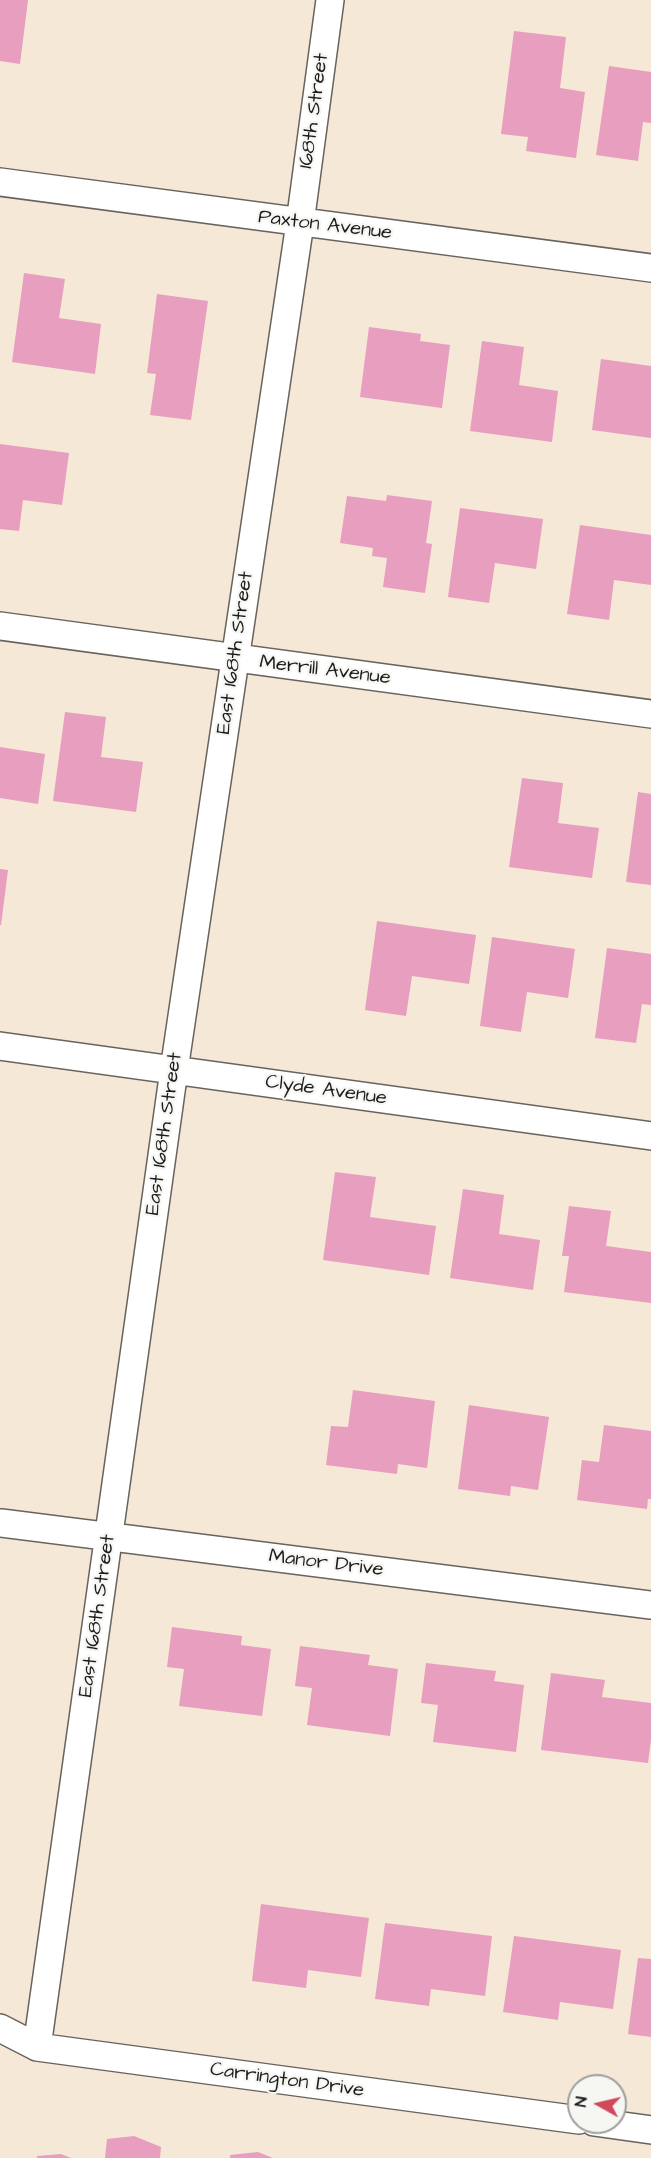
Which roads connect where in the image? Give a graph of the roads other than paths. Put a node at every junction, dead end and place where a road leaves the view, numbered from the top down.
1 (330, 0) edge
2 (0, 182) edge
3 (300, 223) junction
4 (651, 268) edge
5 (0, 626) edge
6 (235, 659) junction
7 (651, 714) edge
8 (0, 1046) edge
9 (174, 1070) junction
10 (651, 1136) edge
11 (1, 1523) edge
12 (109, 1537) junction
13 (651, 1605) edge
14 (0, 2028) edge
15 (37, 2047) junction
16 (567, 2118) edge
17 (627, 2127) edge
18 (651, 2130) edge

1 - 3 street, 168th Street
2 - 3 street, Paxton Avenue
3 - 4 street, Paxton Avenue
3 - 6 street, East 168th Street
5 - 6 street, Merrill Avenue
6 - 7 street, Merrill Avenue
6 - 9 street, East 168th Street
8 - 9 street, Clyde Avenue
9 - 10 street, Clyde Avenue
9 - 12 street, East 168th Street
11 - 12 street, Manor Drive
12 - 13 street, Manor Drive
12 - 15 street, East 168th Street
14 - 15 street, Carrington Drive
15 - 16 street, Carrington Drive
17 - 18 street

